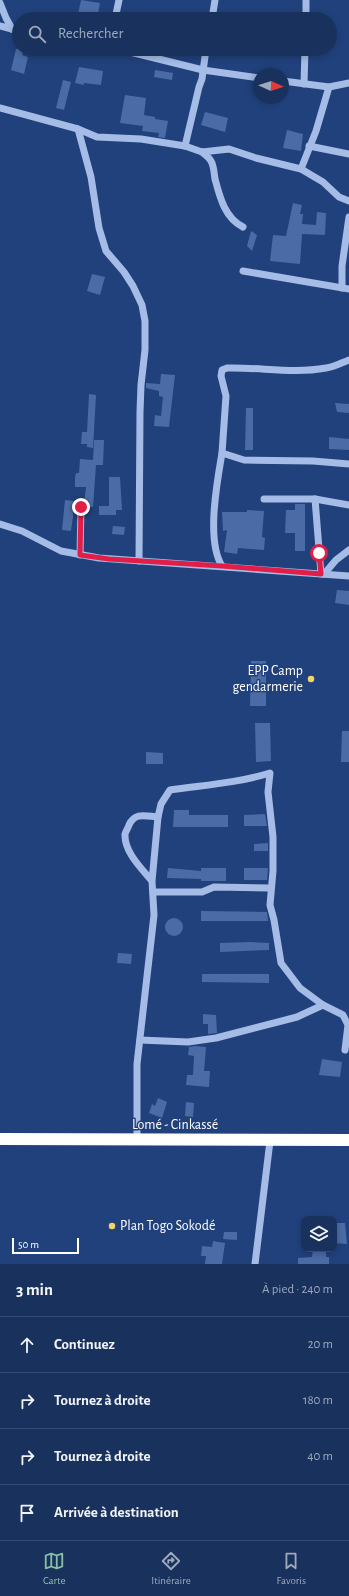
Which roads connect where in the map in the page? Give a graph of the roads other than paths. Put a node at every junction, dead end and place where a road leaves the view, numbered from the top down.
1 (119, 0) edge
2 (215, 0) edge
3 (306, 0) edge
4 (0, 3) edge
5 (117, 12) edge
6 (213, 12) edge
7 (306, 12) edge
8 (12, 25) edge
9 (0, 26) edge
10 (12, 29) edge
11 (146, 56) edge
12 (205, 56) edge
13 (305, 56) edge
14 (203, 70) junction
15 (253, 77) edge
16 (289, 82) edge
17 (349, 83) edge
18 (304, 84) junction
19 (330, 87) junction
20 (0, 108) edge
21 (78, 129) junction
22 (185, 146) junction
23 (310, 146) junction
24 (202, 152) junction
25 (349, 154) edge
26 (301, 169) junction
27 (349, 201) edge
28 (349, 217) edge
29 (243, 227) dead end
30 (244, 271) dead end
31 (345, 288) edge
32 (349, 360) edge
33 (222, 453) junction
34 (349, 464) edge
35 (264, 499) dead end
36 (315, 499) junction
37 (349, 505) edge
38 (81, 507) dead end
39 (0, 524) edge
40 (349, 550) edge
41 (80, 555) junction
42 (139, 561) junction
43 (222, 566) junction
44 (322, 574) junction
45 (349, 576) edge
46 (158, 817) junction
47 (152, 881) junction
48 (272, 888) junction
49 (153, 892) junction
50 (323, 1005) junction
51 (140, 1040) junction
52 (345, 1050) dead end
53 (0, 1140) edge
54 (137, 1140) junction
55 (349, 1140) edge
56 (270, 1141) junction
57 (254, 1264) edge

1 - 5 street
2 - 6 street
3 - 7 street
4 - 8 street
9 - 10 street
11 - 14 street
12 - 14 street
13 - 18 street
14 - 15 street
14 - 22 street
16 - 18 street
17 - 19 street
18 - 19 street
19 - 23 street
20 - 21 street
21 - 22 street
21 - 42 street
22 - 24 street
23 - 25 street
23 - 26 street
24 - 26 street
24 - 29 street
26 - 27 street
28 - 31 street
30 - 31 street
32 - 33 street
33 - 34 street
33 - 43 street
35 - 36 street
36 - 37 street
36 - 44 street
38 - 41 street
39 - 41 street
40 - 44 street
41 - 42 street
42 - 43 street
43 - 44 street
44 - 45 street
46 - 47 street
46 - 47 street
46 - 48 street
47 - 49 street
48 - 49 street
48 - 50 street
49 - 51 street
50 - 51 street
50 - 52 street
51 - 54 street
53 - 54 highway, Lomé - Cinkassé
54 - 56 highway, Lomé - Cinkassé
55 - 56 highway, Lomé - Cinkassé
56 - 57 street

